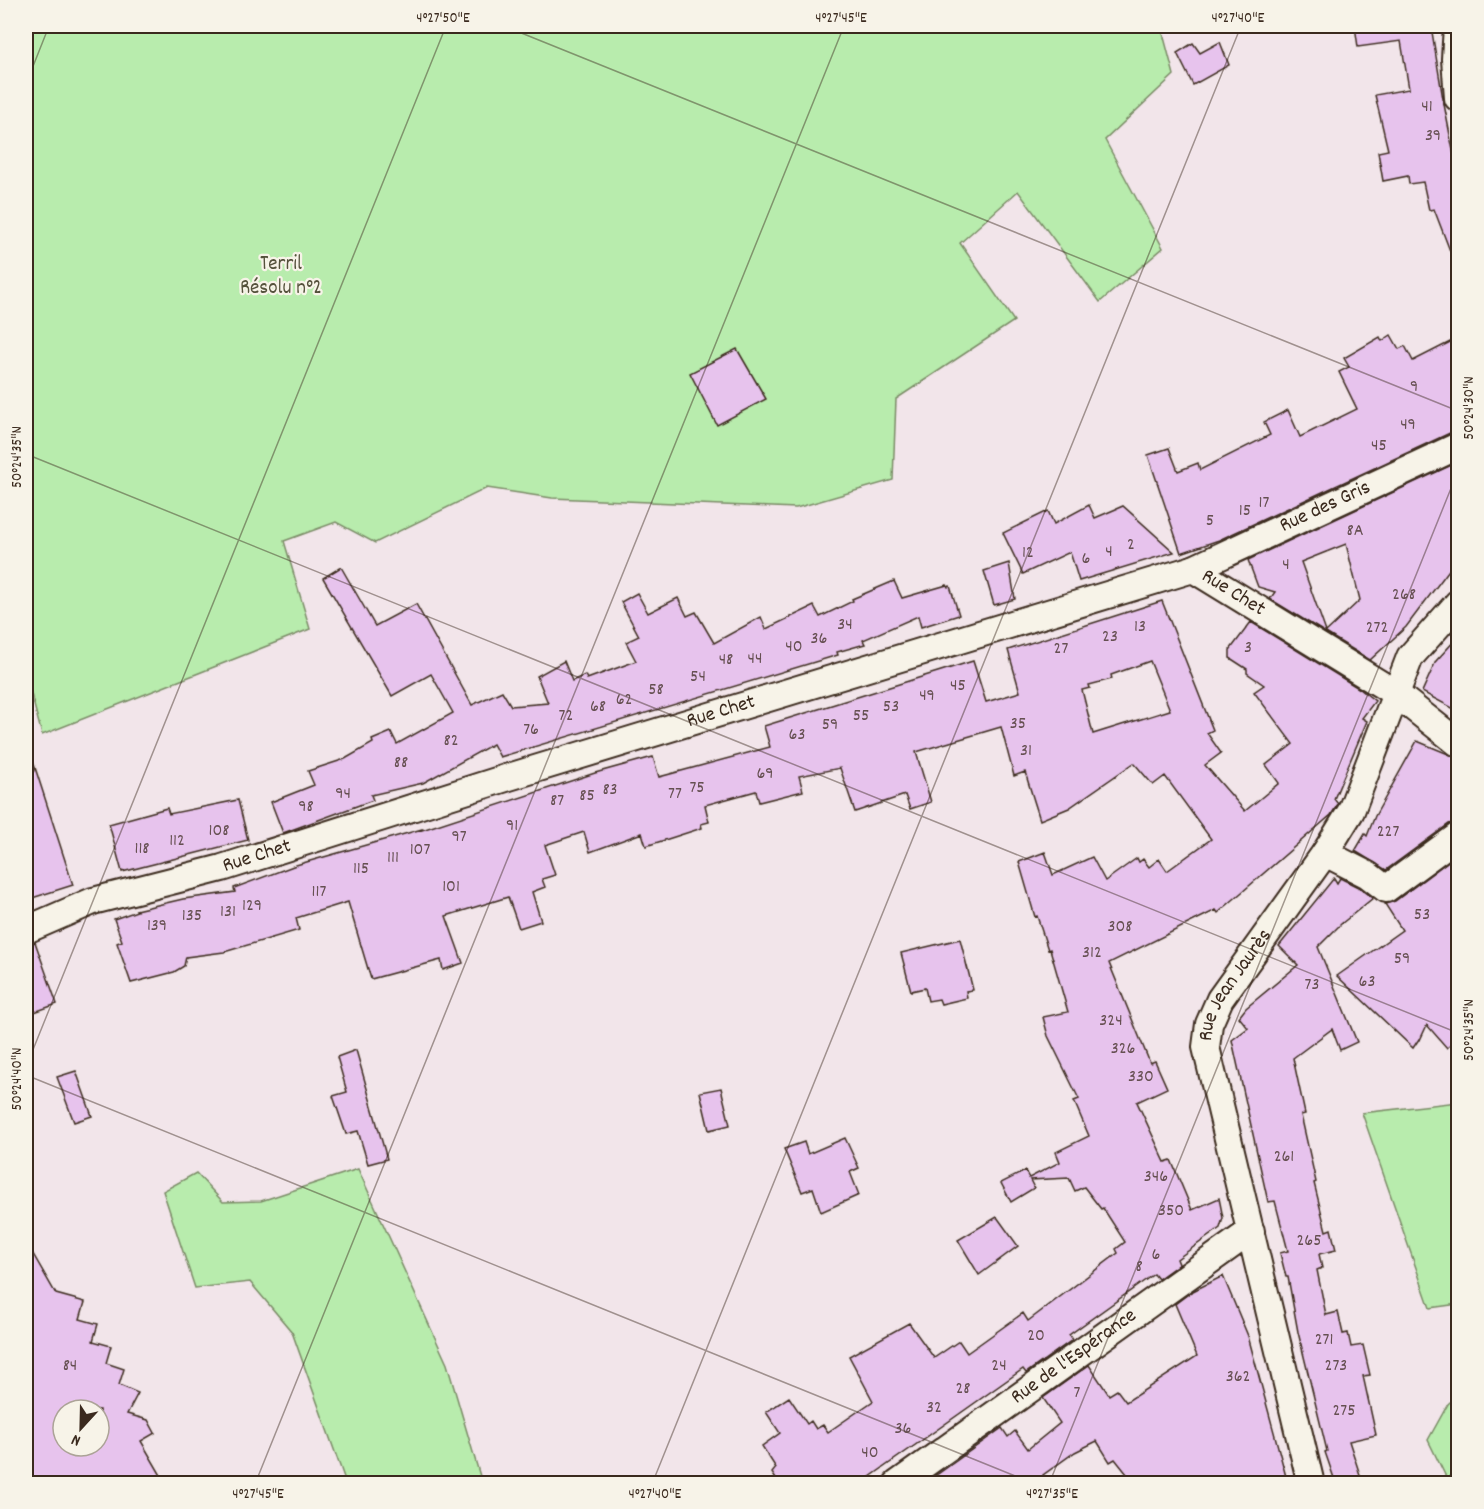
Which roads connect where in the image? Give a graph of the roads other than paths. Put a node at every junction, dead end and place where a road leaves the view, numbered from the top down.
1 (1457, 26) edge
2 (1458, 99) edge
3 (1458, 446) edge
4 (1193, 569) junction
5 (1458, 603) edge
6 (1395, 693) junction
7 (1458, 743) edge
8 (1458, 836) edge
9 (1325, 853) junction
10 (26, 930) edge
11 (1251, 1231) junction
12 (897, 1484) edge
13 (1311, 1484) edge

1 - 2 street
3 - 4 street, Rue des Gris
4 - 6 street, Rue Chet
4 - 10 street, Rue Chet
5 - 6 street, Rue Jean Jaurès
6 - 7 street, Rue Chet
6 - 9 street, Rue Jean Jaurès
8 - 9 street
9 - 11 street, Rue Jean Jaurès
11 - 12 street, Rue de l'Espérance
11 - 13 street, Rue Jean Jaurès

